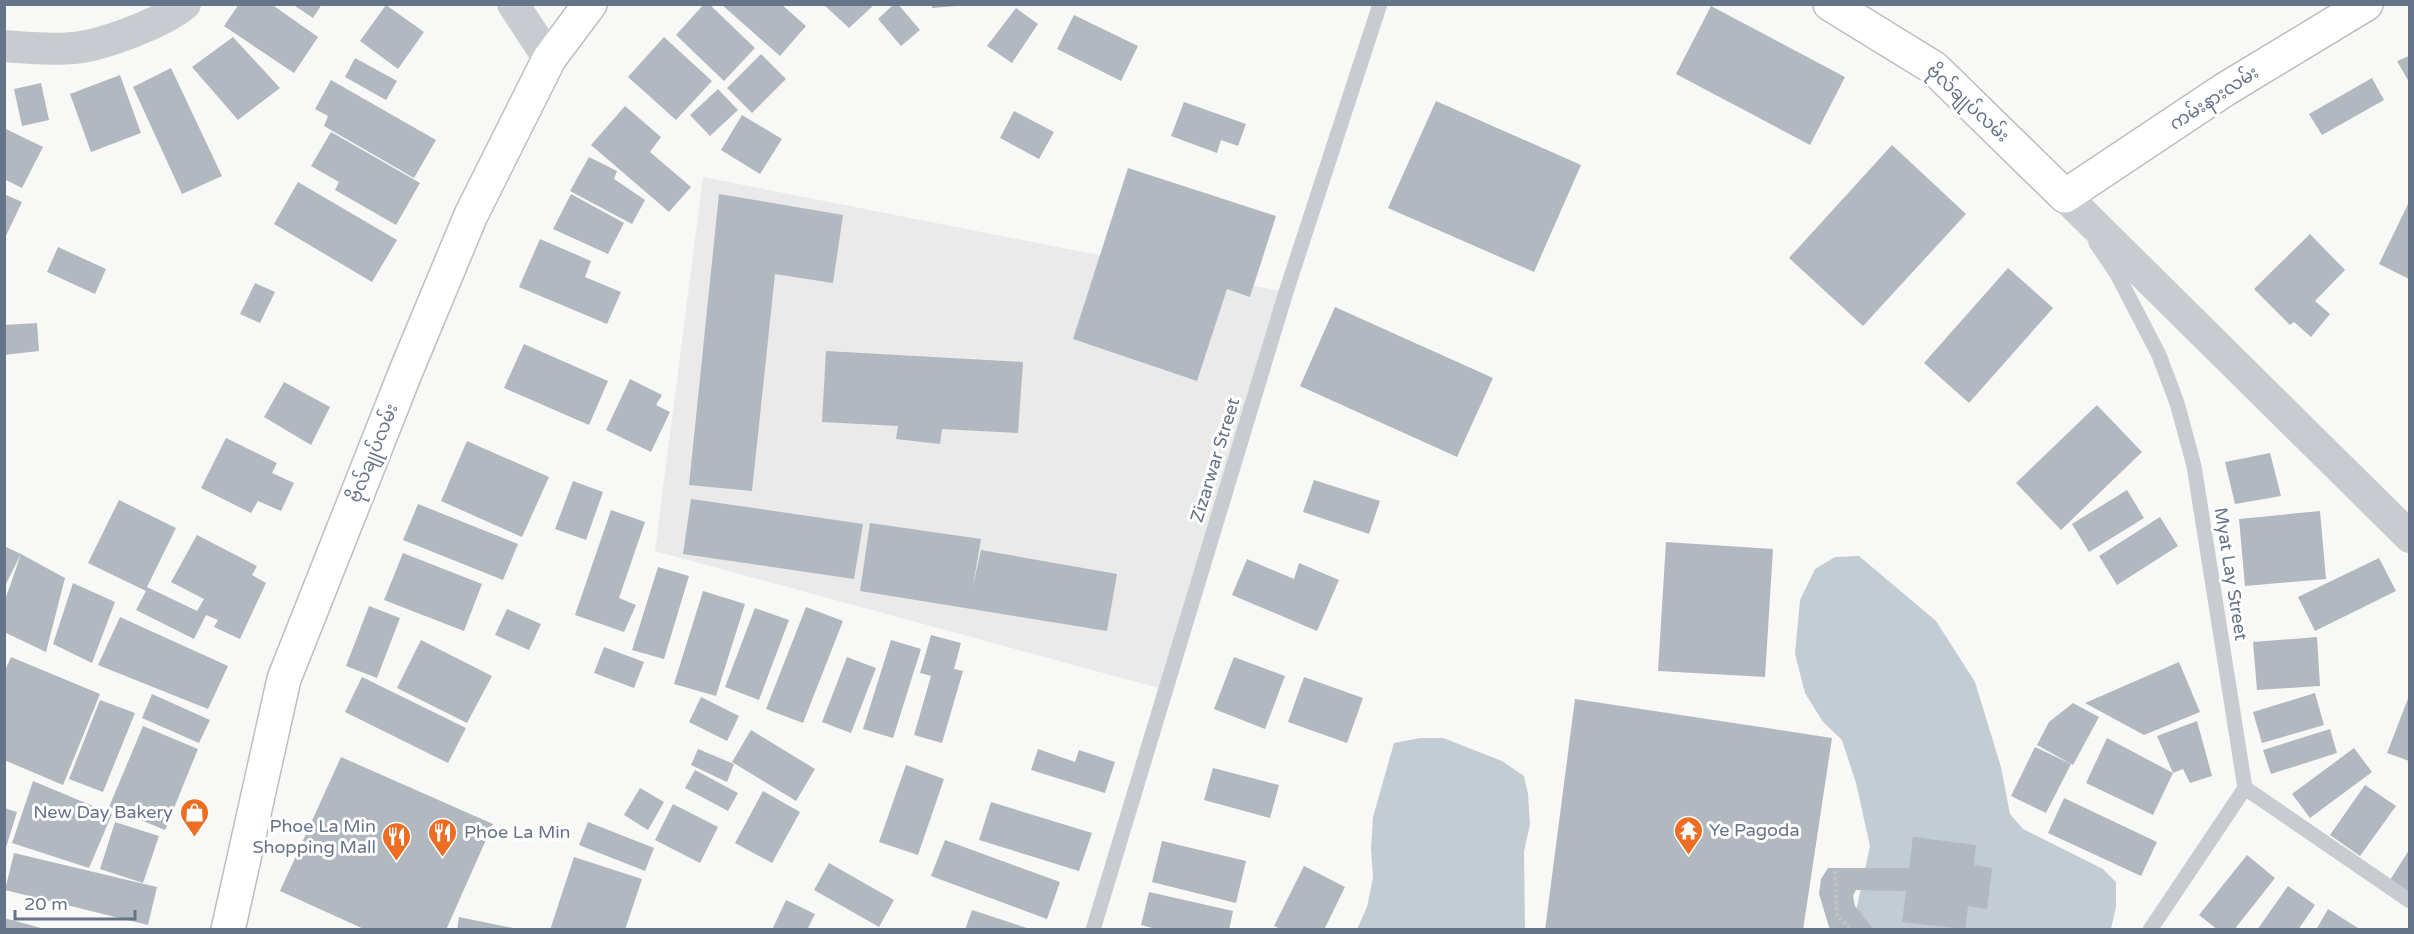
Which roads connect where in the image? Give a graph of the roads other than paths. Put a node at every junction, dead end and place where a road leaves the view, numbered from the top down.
1 (185, 4) edge
2 (513, 4) edge
3 (590, 4) edge
4 (1380, 4) edge
5 (1830, 4) edge
6 (2366, 4) edge
7 (4, 46) edge
8 (549, 60) junction
9 (2065, 196) junction
10 (2409, 537) edge
11 (2245, 788) junction
12 (2409, 902) edge
13 (228, 930) edge
14 (1093, 930) edge
15 (2150, 930) edge

1 - 7 street
2 - 8 street
3 - 8 main road, ဗိုလ်ချုပ်လမ်း
4 - 14 lane, Zizarwar Street
5 - 9 main road, ဗိုလ်ချုပ်လမ်း
6 - 9 main road, ကမ်းနားလမ်း
8 - 13 main road, ဗိုလ်ချုပ်လမ်း
9 - 10 street
9 - 11 lane, Myat Lay Street
11 - 12 lane
11 - 15 lane

